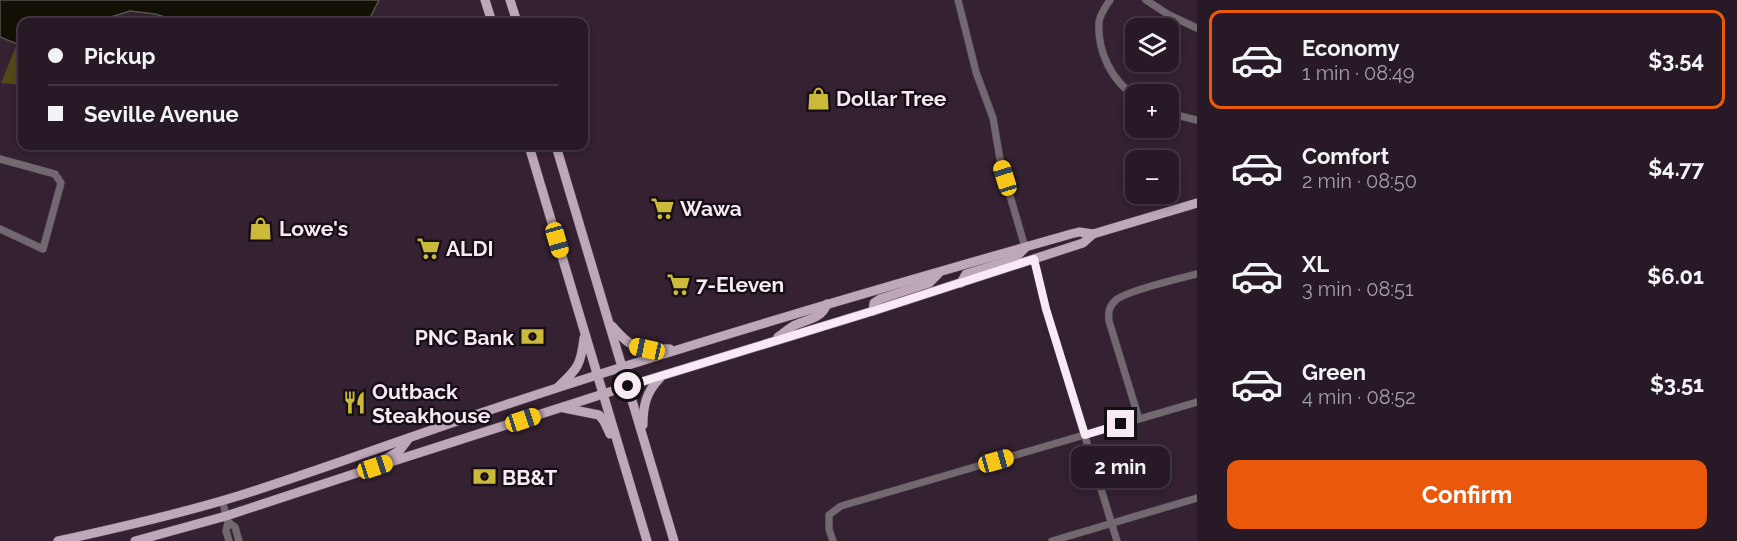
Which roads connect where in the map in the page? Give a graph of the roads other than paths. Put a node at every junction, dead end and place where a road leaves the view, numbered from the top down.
1 (485, 0) edge
2 (510, 0) edge
3 (958, 0) edge
4 (1110, 0) edge
5 (1146, 0) edge
6 (491, 18) edge
7 (516, 18) edge
8 (1197, 28) edge
9 (1125, 88) edge
10 (1179, 116) edge
11 (1197, 120) edge
12 (1197, 126) edge
13 (530, 150) edge
14 (557, 150) edge
15 (0, 159) edge
16 (1197, 203) edge
17 (0, 229) edge
18 (1071, 234) junction
19 (1093, 234) junction
20 (1025, 247) junction
21 (1034, 259) junction
22 (939, 272) junction
23 (1197, 274) edge
24 (961, 283) junction
25 (827, 304) junction
26 (873, 311) junction
27 (609, 322) junction
28 (585, 332) junction
29 (769, 343) junction
30 (679, 350) junction
31 (622, 368) junction
32 (598, 376) junction
33 (662, 376) junction
34 (628, 386) junction
35 (557, 389) junction
36 (603, 394) junction
37 (1197, 402) edge
38 (561, 408) junction
39 (1139, 419) junction
40 (1085, 435) junction
41 (643, 437) junction
42 (410, 438) junction
43 (623, 461) junction
44 (375, 467) junction
45 (1197, 498) edge
46 (222, 500) junction
47 (227, 519) junction
48 (1112, 523) junction
49 (58, 541) edge
50 (135, 541) edge
51 (229, 541) edge
52 (239, 541) edge
53 (647, 541) edge
54 (674, 541) edge
55 (833, 541) edge
56 (1052, 541) edge
57 (1117, 541) edge

1 - 6 main road
2 - 7 main road
3 - 20 street
4 - 9 street
5 - 8 street
10 - 11 street
11 - 12 street
13 - 28 main road
14 - 27 main road
15 - 17 street
16 - 19 main road
18 - 19 main road
18 - 20 main road
18 - 21 main road
19 - 21 main road
20 - 22 main road
20 - 24 main road
21 - 24 main road
21 - 40 street
22 - 25 main road
22 - 26 main road
23 - 39 street
24 - 26 main road
25 - 29 main road
25 - 30 main road
26 - 29 main road
27 - 30 main road
27 - 31 main road
28 - 32 main road
28 - 35 main road
29 - 33 main road
30 - 31 main road
31 - 32 main road
31 - 34 main road
32 - 35 main road
32 - 36 main road
33 - 34 main road
33 - 41 main road
34 - 36 main road
34 - 41 main road
35 - 42 main road
36 - 38 main road
36 - 43 main road
37 - 39 street
38 - 43 main road
38 - 44 main road
39 - 40 street
40 - 48 street
40 - 55 street
41 - 54 main road
42 - 44 main road
42 - 46 main road
43 - 53 main road
44 - 47 main road
45 - 48 street
46 - 47 street
46 - 49 main road
47 - 50 main road
47 - 51 street
47 - 52 street
48 - 56 street
48 - 57 street

